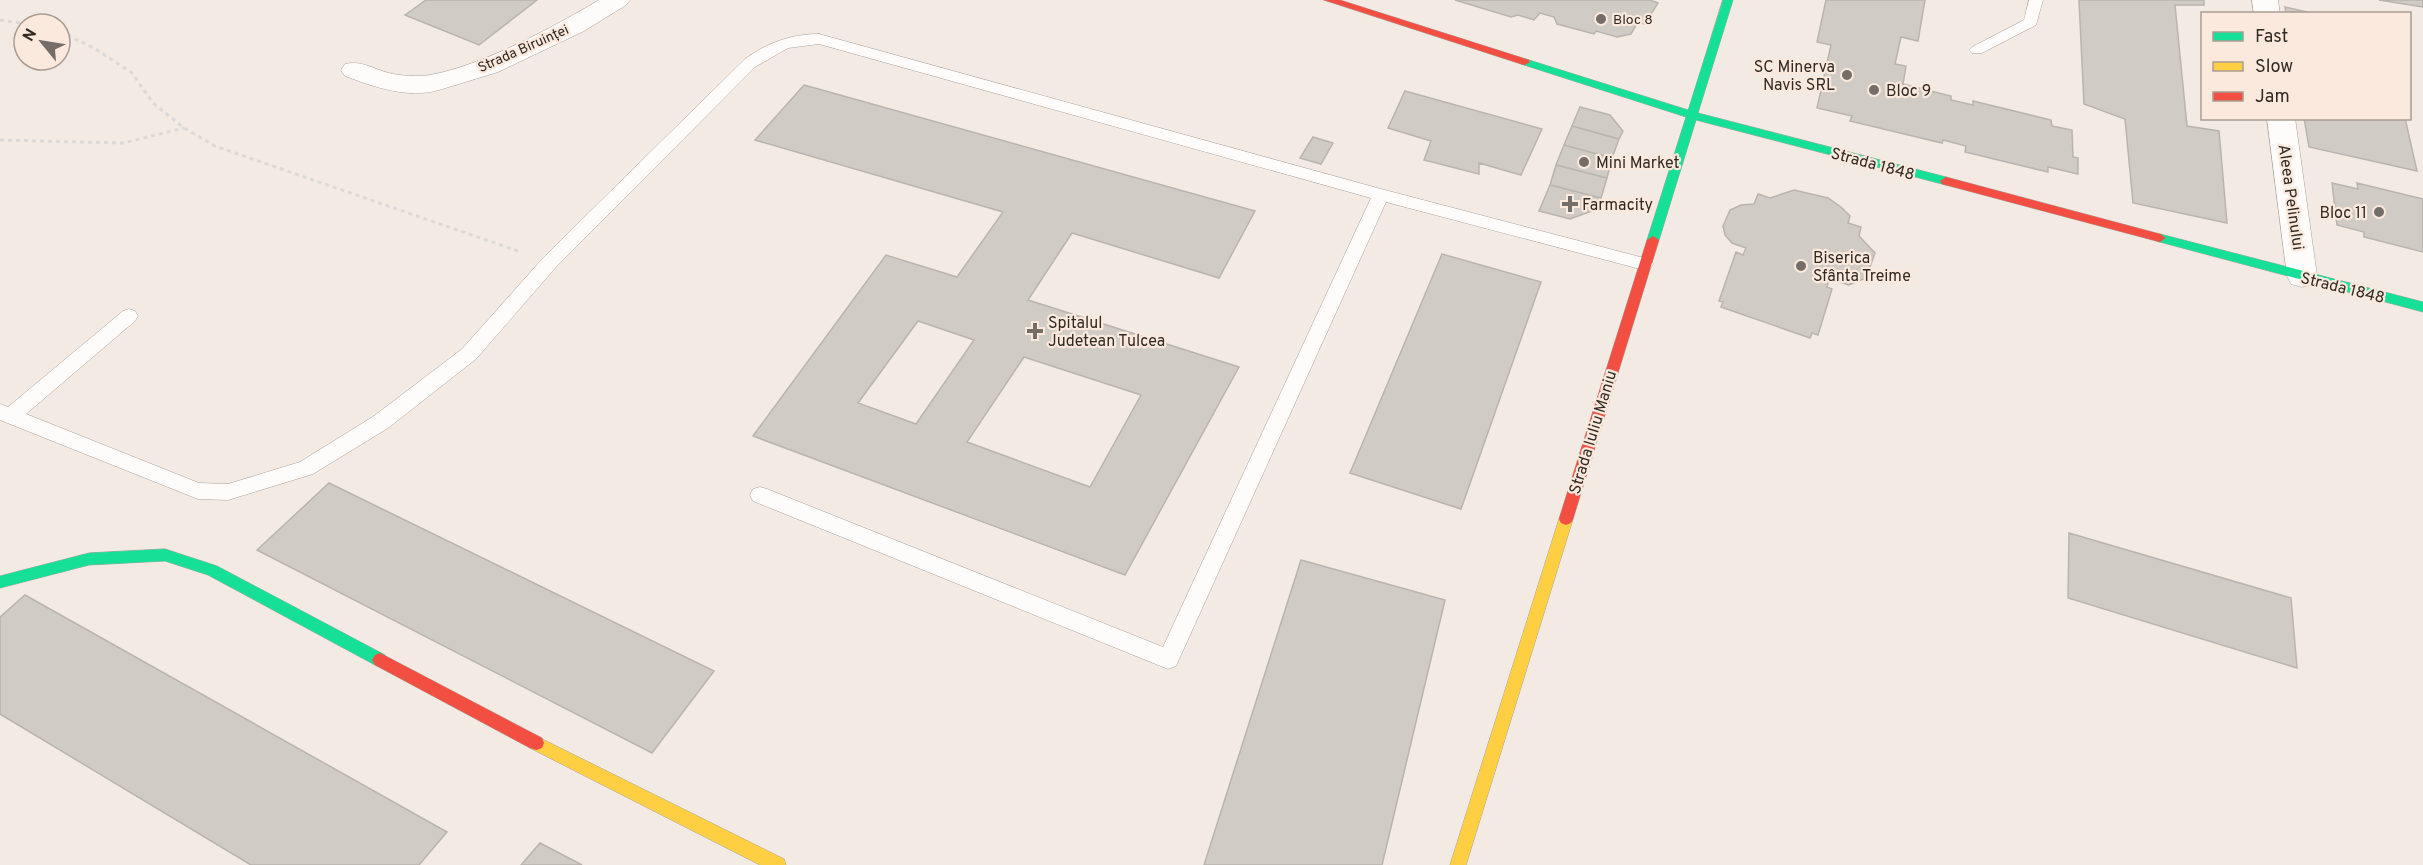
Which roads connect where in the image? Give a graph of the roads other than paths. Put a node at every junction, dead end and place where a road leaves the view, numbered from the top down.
1 (617, 0) edge
2 (1329, 0) edge
3 (1728, 0) edge
4 (2036, 0) edge
5 (1977, 50) dead end
6 (354, 70) dead end
7 (1693, 115) junction
8 (2281, 120) edge
9 (1381, 195) junction
10 (1644, 264) junction
11 (2302, 276) junction
12 (2423, 307) edge
13 (129, 316) dead end
14 (5, 414) edge
15 (760, 495) dead end
16 (0, 582) edge
17 (778, 865) edge
18 (1458, 865) edge

1 - 6 street, Strada Biruinței
2 - 7 street, Strada 1848
3 - 7 street, Strada Iuliu Maniu
4 - 5 lane
7 - 10 street, Strada Iuliu Maniu
7 - 11 street, Strada 1848
8 - 11 street, Aleea Pelinului
9 - 10 lane
9 - 14 lane
9 - 15 lane
10 - 18 street, Strada Iuliu Maniu
11 - 12 street, Strada 1848
13 - 14 lane
16 - 17 street

